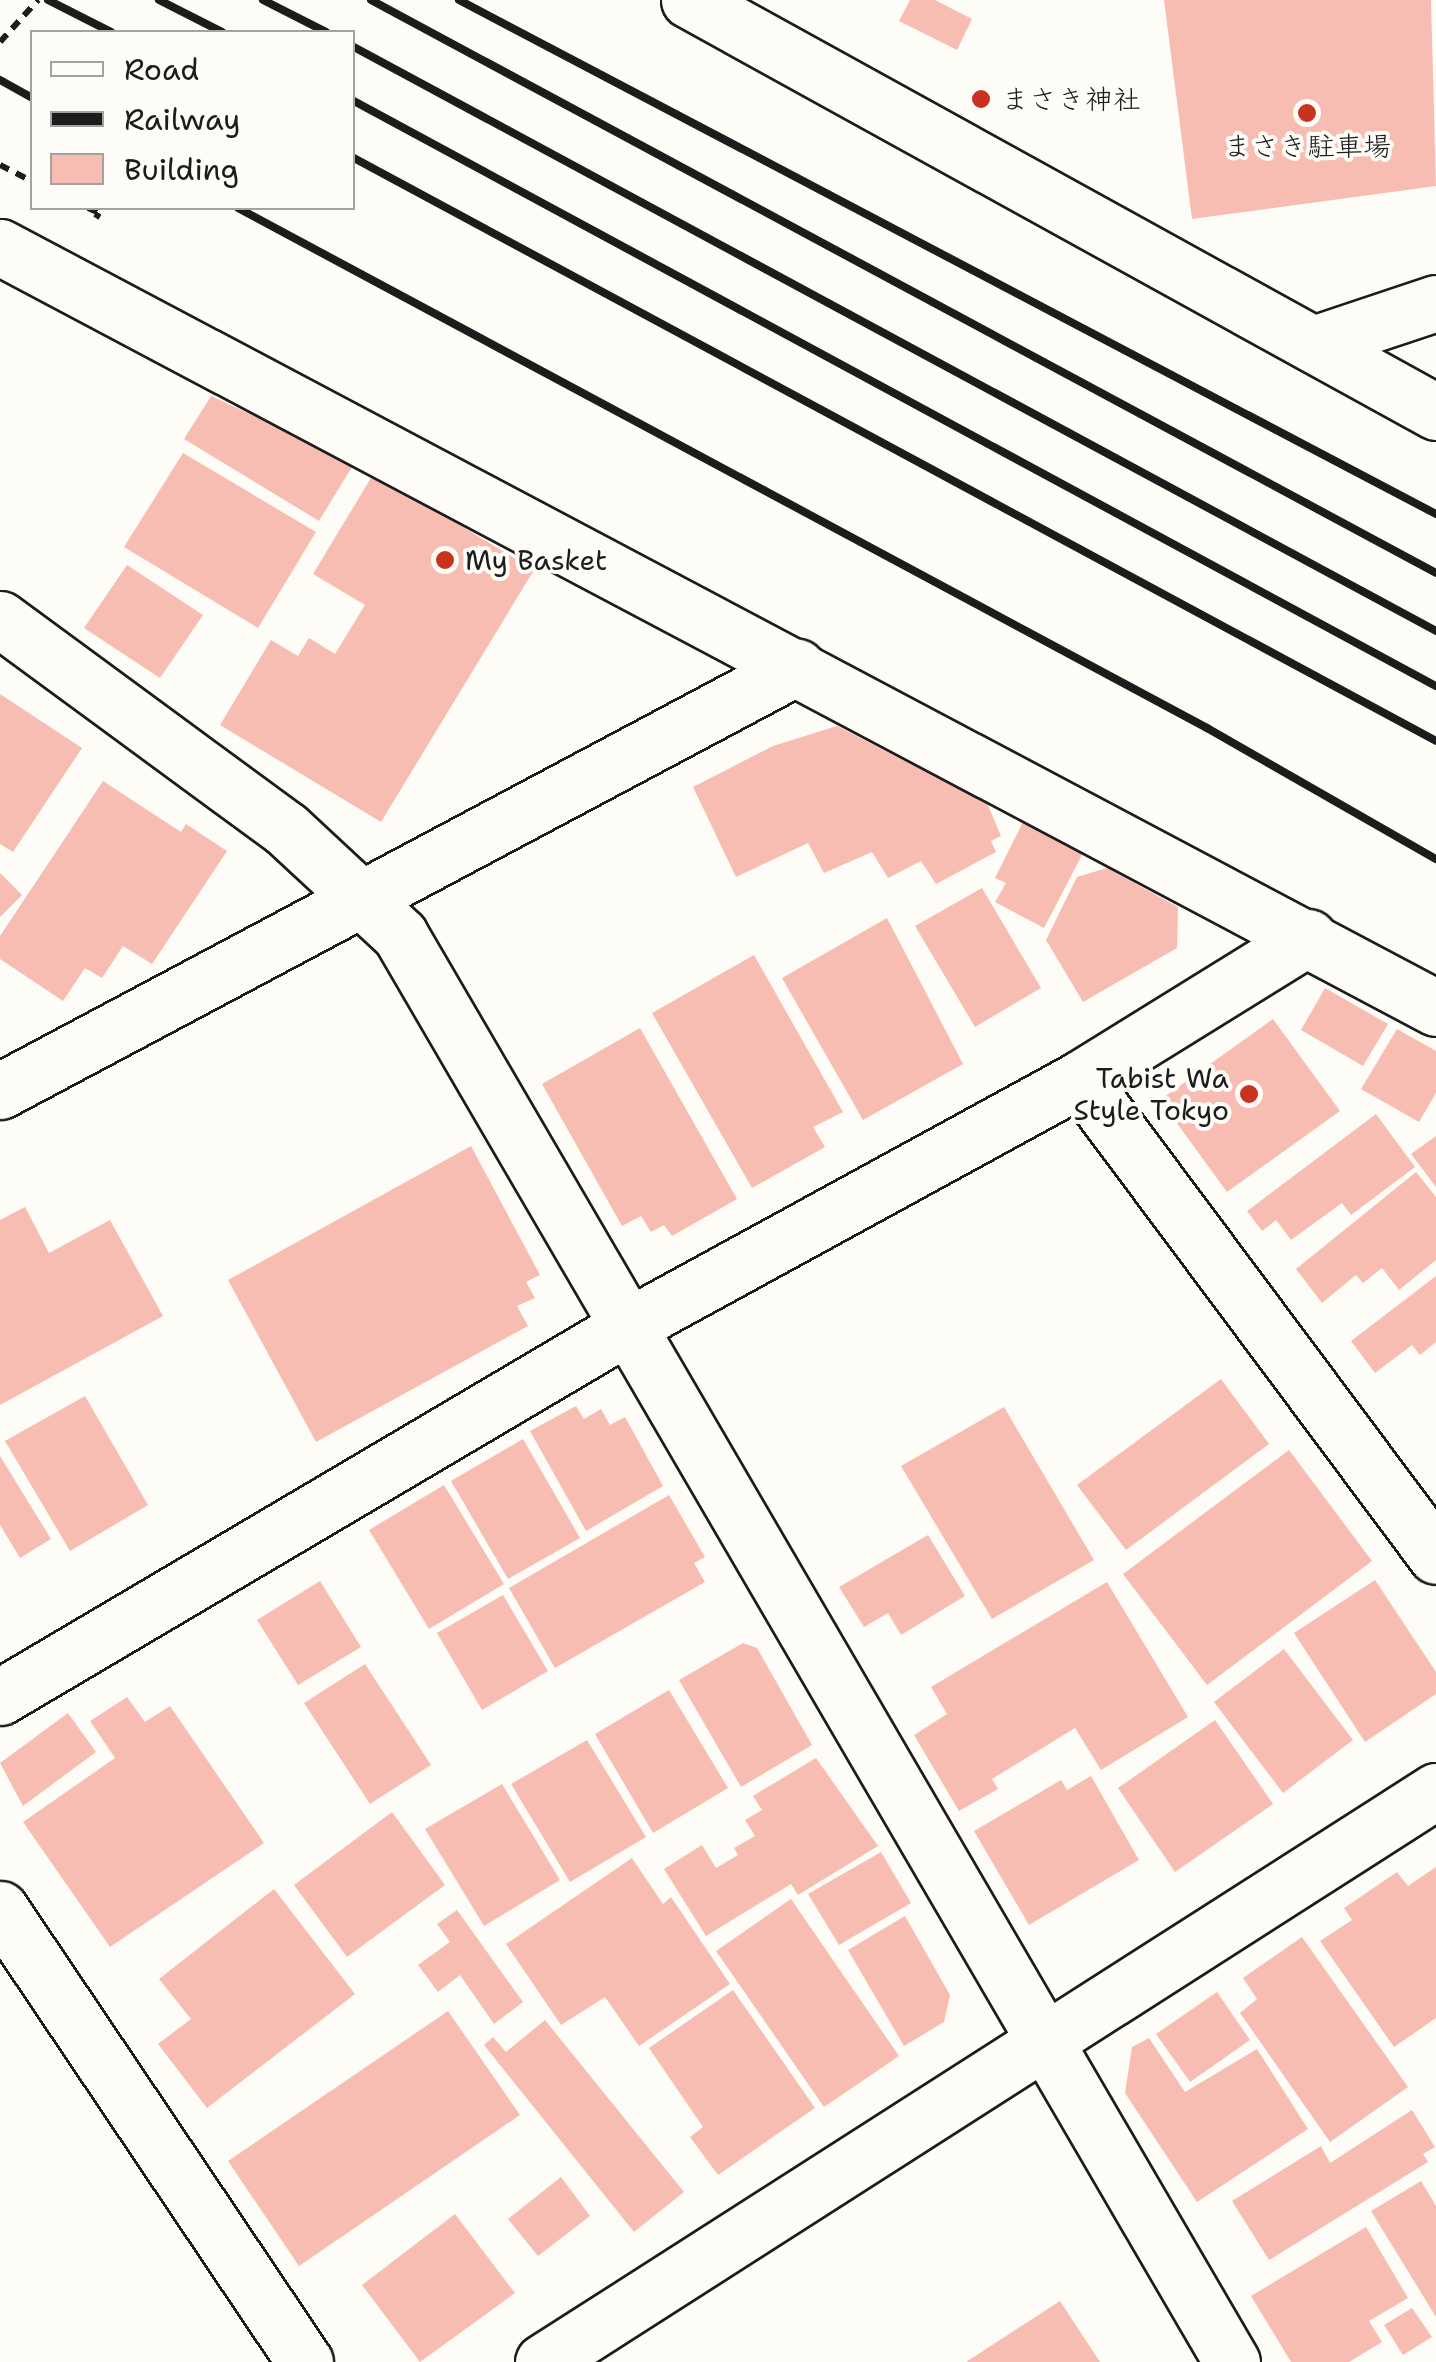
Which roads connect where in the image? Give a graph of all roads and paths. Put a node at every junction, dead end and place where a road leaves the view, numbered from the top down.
1 (38, 0) edge
2 (689, 0) edge
3 (0, 42) edge
4 (0, 165) edge
5 (30, 180) edge
6 (0, 247) edge
7 (1436, 303) edge
8 (1313, 344) junction
9 (1436, 412) edge
10 (0, 619) edge
11 (797, 667) junction
12 (368, 899) junction
13 (1309, 937) junction
14 (1436, 1008) edge
15 (1080, 1079) junction
16 (0, 1091) edge
17 (630, 1325) junction
18 (1436, 1556) edge
19 (0, 1697) edge
20 (1436, 1791) edge
21 (0, 1909) edge
22 (1045, 2044) junction
23 (293, 2360) edge
24 (543, 2362) edge
25 (1232, 2362) edge

1 - 3 path
2 - 8 street
4 - 5 path
6 - 11 street
7 - 8 street
8 - 9 street
10 - 12 street
11 - 12 street
11 - 13 street
12 - 16 street
12 - 17 street
13 - 14 street
13 - 15 street
15 - 17 street
15 - 18 street
17 - 19 street
17 - 22 street
20 - 22 street
21 - 23 street
22 - 24 street
22 - 25 street

